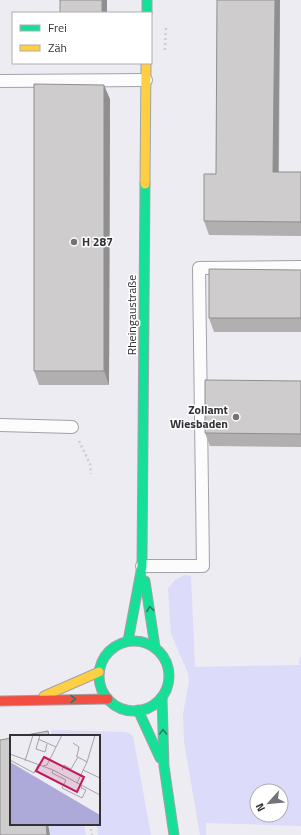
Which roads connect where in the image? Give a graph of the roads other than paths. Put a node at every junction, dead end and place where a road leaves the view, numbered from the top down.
1 (147, 0) edge
2 (147, 12) edge
3 (146, 64) edge
4 (146, 80) junction
5 (0, 81) edge
6 (301, 267) edge
7 (0, 425) edge
8 (72, 427) road end
9 (142, 566) junction
10 (128, 641) junction
11 (155, 647) junction
12 (99, 672) junction
13 (162, 697) junction
14 (37, 699) junction
15 (108, 699) junction
16 (0, 701) edge
17 (138, 710) junction
18 (164, 766) junction
19 (174, 835) edge

1 - 2 street
3 - 4 street, Rheingaustraße
4 - 5 lane
4 - 9 street, Rheingaustraße
6 - 9 lane
7 - 8 lane
9 - 10 street, Rheingaustraße
11 -> 9 street, Rheingaustraße
10 - 11 street
10 - 12 street
11 - 13 street, Rheingaustraße
12 - 14 street
12 - 15 street
13 - 17 street
18 -> 13 street, Rheingaustraße
14 -> 15 street
14 - 16 street
15 - 17 street
17 - 18 street, Rheingaustraße
18 - 19 street, Rheingaustraße

